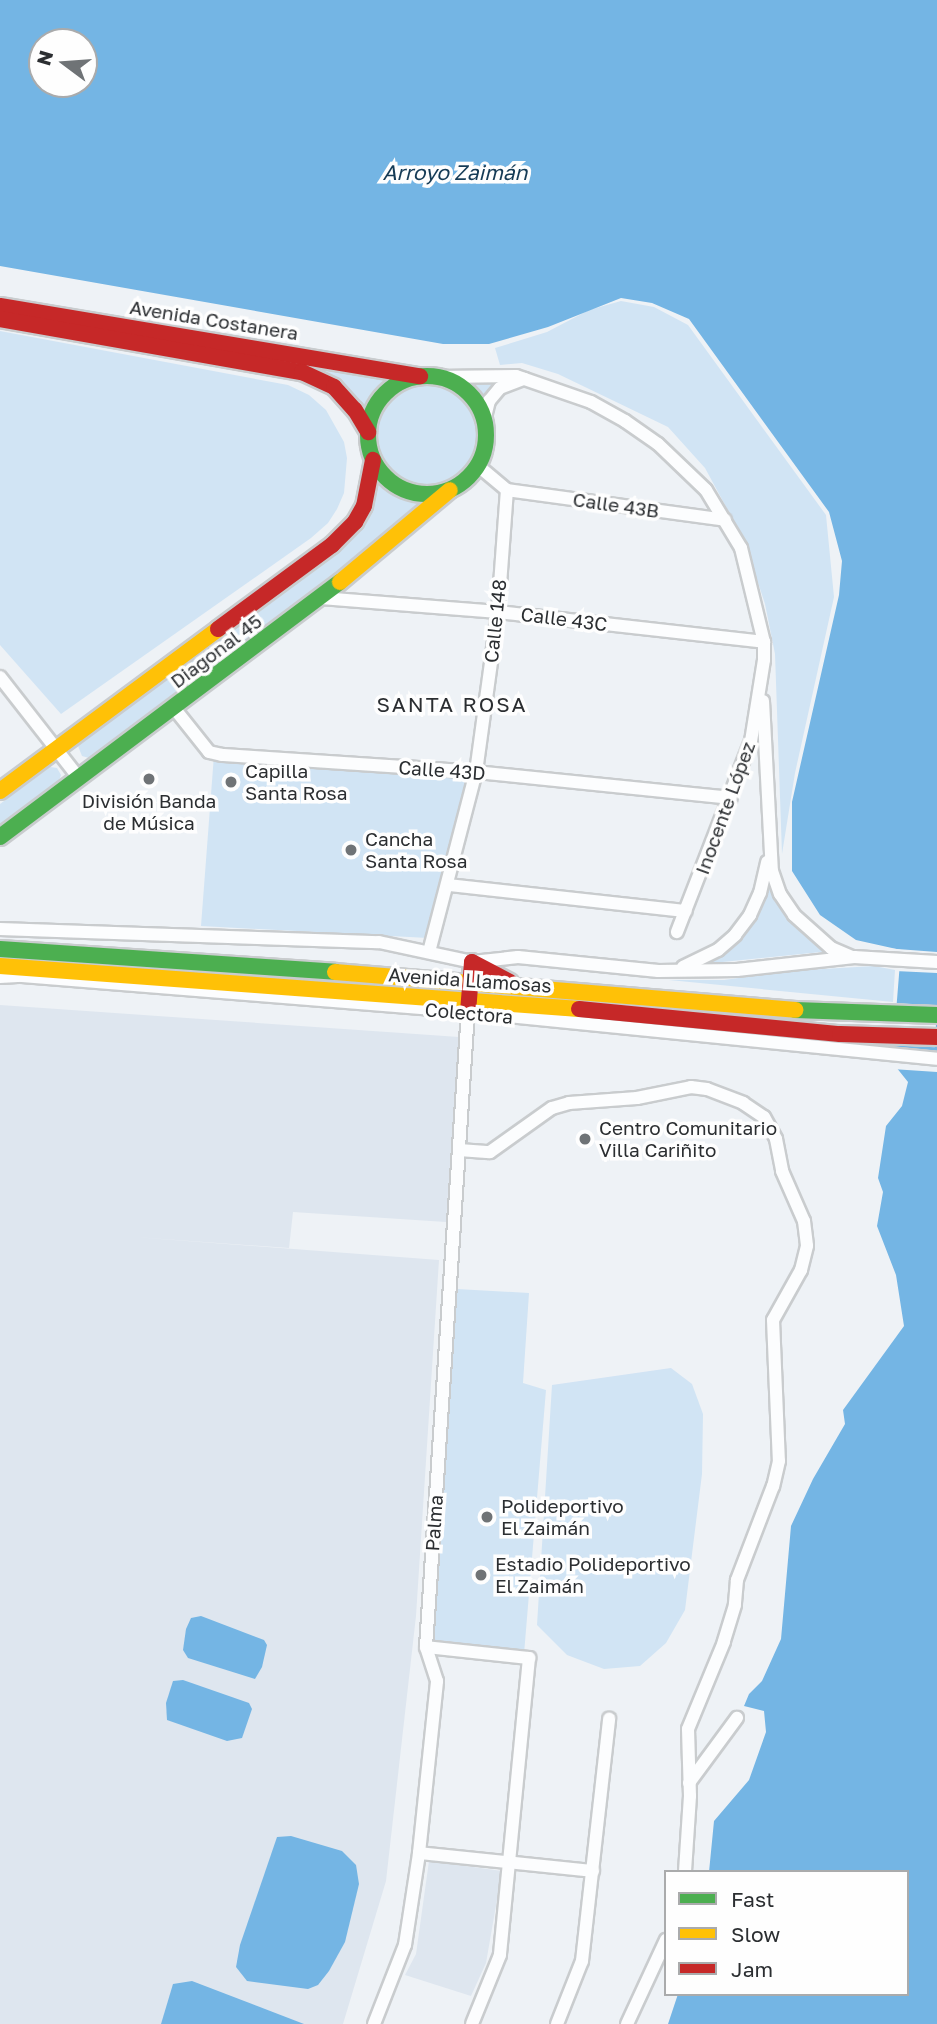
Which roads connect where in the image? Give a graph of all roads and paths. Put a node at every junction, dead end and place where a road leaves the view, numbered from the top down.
1 (0, 306) edge
2 (0, 319) edge
3 (420, 376) junction
4 (439, 377) junction
5 (525, 379) junction
6 (484, 421) junction
7 (368, 432) junction
8 (373, 460) junction
9 (478, 466) junction
10 (450, 490) junction
11 (507, 490) junction
12 (725, 520) junction
13 (321, 598) junction
14 (498, 612) junction
15 (764, 642) junction
16 (762, 673) junction
17 (0, 677) edge
18 (174, 708) junction
19 (56, 748) junction
20 (476, 772) junction
21 (79, 778) junction
22 (0, 791) edge
23 (731, 798) junction
24 (0, 837) edge
25 (769, 848) junction
26 (449, 885) junction
27 (686, 911) junction
28 (0, 929) edge
29 (677, 932) dead end
30 (0, 949) edge
31 (429, 952) junction
32 (853, 957) junction
33 (472, 962) junction
34 (937, 962) edge
35 (0, 966) edge
36 (676, 970) junction
37 (0, 977) edge
38 (471, 982) junction
39 (516, 985) junction
40 (469, 1006) junction
41 (937, 1015) edge
42 (937, 1037) edge
43 (937, 1059) edge
44 (459, 1150) junction
45 (426, 1647) junction
46 (737, 1718) dead end
47 (609, 1719) dead end
48 (689, 1783) junction
49 (419, 1853) junction
50 (511, 1863) junction
51 (685, 1870) edge
52 (593, 1871) junction
53 (664, 1944) edge
54 (374, 2024) edge
55 (472, 2024) edge
56 (557, 2024) edge
57 (627, 2024) edge

1 - 3 main road, Avenida Costanera
2 - 7 main road, Avenida Costanera
3 - 4 main road
3 - 7 main road
4 - 5 street, Inocente López
4 - 6 main road
5 - 6 street
5 - 12 street, Inocente López
6 - 9 main road
7 - 8 main road
8 - 10 main road
8 - 19 main road, Diagonal 45
9 - 10 main road
9 - 11 street
10 - 13 main road, Diagonal 45
11 - 12 street, Calle 43B
11 - 14 street, Calle 148
12 - 15 street, Inocente López
13 - 14 street, Calle 43C
13 - 18 main road, Diagonal 45
14 - 15 street, Calle 43C
14 - 20 street, Calle 148
15 - 16 street, Inocente López
16 - 23 street, Inocente López
16 - 25 street
17 - 19 street
18 - 20 street, Calle 43D
18 - 21 main road, Diagonal 45
19 - 21 street
19 - 22 main road, Diagonal 45
20 - 23 street, Calle 43D
20 - 26 street, Calle 148
21 - 24 main road, Diagonal 45
23 - 27 street, Inocente López
25 - 32 street
25 - 36 street
26 - 27 street
26 - 31 street, Calle 148
27 - 29 street, Inocente López
28 - 31 street
30 - 38 main road, Avenida Llamosas
31 - 33 street
32 - 34 street
32 - 36 street
33 - 36 street
33 - 38 main road
33 - 39 main road
35 - 40 main road, Avenida Llamosas
37 - 40 street, Colectora
38 - 39 main road, Avenida Llamosas
38 - 40 main road
39 - 41 main road, Avenida Llamosas
40 - 42 main road, Avenida Llamosas
40 - 43 street, Colectora
40 - 44 street, Palma
44 - 45 street, Palma
44 - 48 street
45 - 49 street, Palma
45 - 50 street
46 - 48 street
47 - 52 street
48 - 51 street
49 - 50 street
49 - 54 street, Palma
50 - 52 street
50 - 55 street
52 - 56 street
53 - 57 street

